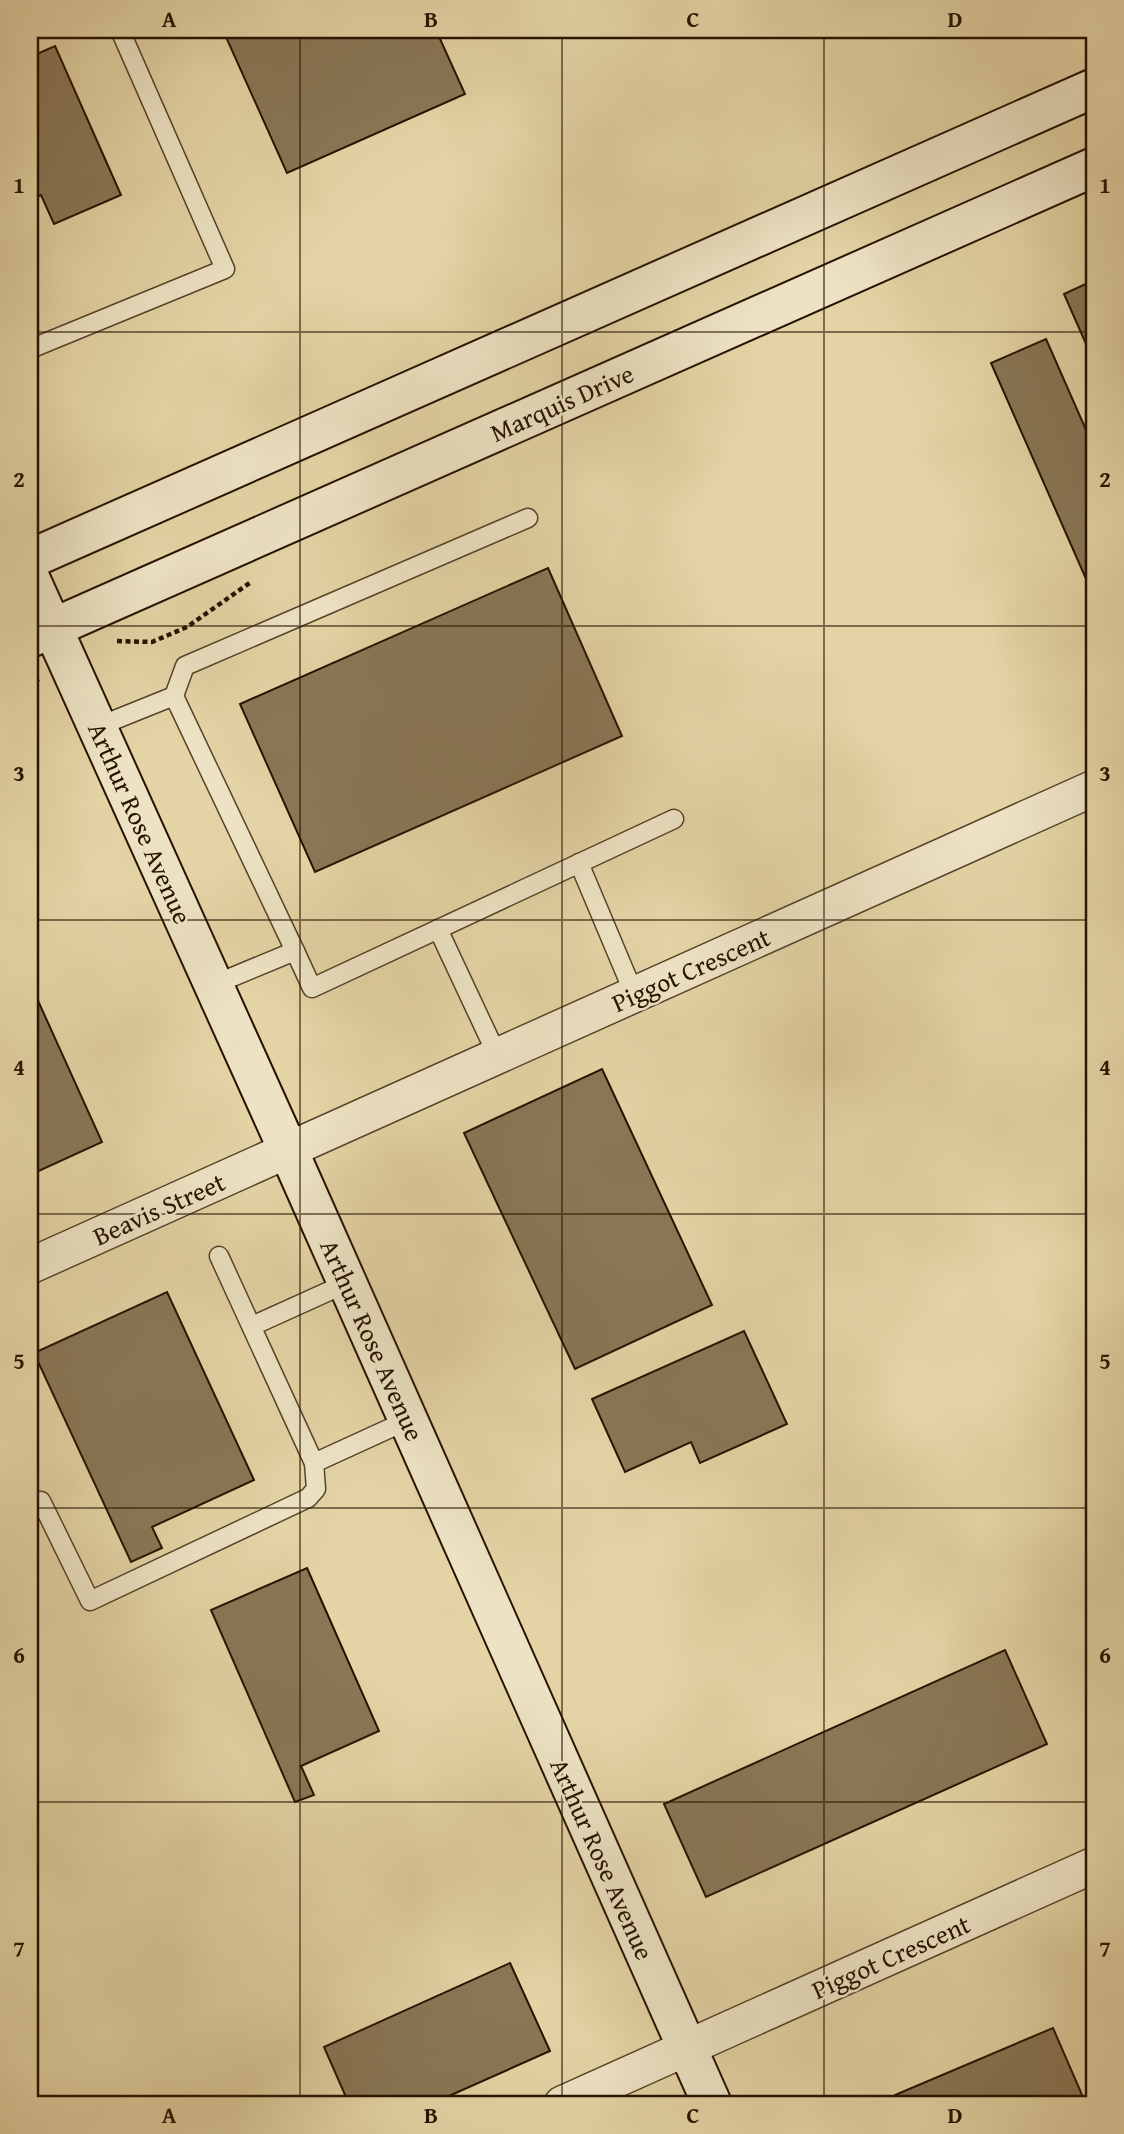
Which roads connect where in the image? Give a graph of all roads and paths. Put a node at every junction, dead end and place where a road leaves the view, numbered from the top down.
1 (120, 30) edge
2 (1094, 88) edge
3 (1094, 167) edge
4 (35, 347) dead end
5 (527, 518) dead end
6 (30, 559) edge
7 (30, 578) edge
8 (41, 633) edge
9 (174, 696) junction
10 (97, 727) junction
11 (1094, 788) edge
12 (674, 819) dead end
13 (579, 863) junction
14 (438, 929) junction
15 (295, 951) junction
16 (213, 985) junction
17 (635, 996) junction
18 (498, 1057) junction
19 (289, 1152) junction
20 (219, 1256) dead end
21 (30, 1266) edge
22 (347, 1283) junction
23 (252, 1326) junction
24 (408, 1420) junction
25 (314, 1463) junction
26 (41, 1501) dead end
27 (1094, 1865) edge
28 (687, 2049) junction
29 (562, 2104) edge
30 (712, 2104) edge

1 - 4 lane
2 - 6 main road
3 - 8 main road, Marquis Drive
5 - 9 lane
7 - 8 main road, Arthur Rose Avenue
8 - 10 main road, Arthur Rose Avenue
9 - 10 lane
9 - 15 lane
10 - 16 main road, Arthur Rose Avenue
11 - 17 street, Piggot Crescent
12 - 13 lane
13 - 14 lane
13 - 17 lane
14 - 15 lane
14 - 18 lane
15 - 16 lane
16 - 19 main road, Arthur Rose Avenue
17 - 18 street, Piggot Crescent
18 - 19 street, Piggot Crescent
19 - 21 street, Beavis Street
19 - 22 main road, Arthur Rose Avenue
20 - 23 lane
22 - 23 lane
22 - 24 main road, Arthur Rose Avenue
23 - 25 lane
24 - 25 lane
24 - 28 main road, Arthur Rose Avenue
25 - 26 lane
27 - 28 street, Piggot Crescent
28 - 29 street, Piggot Crescent
28 - 30 main road, Arthur Rose Avenue

